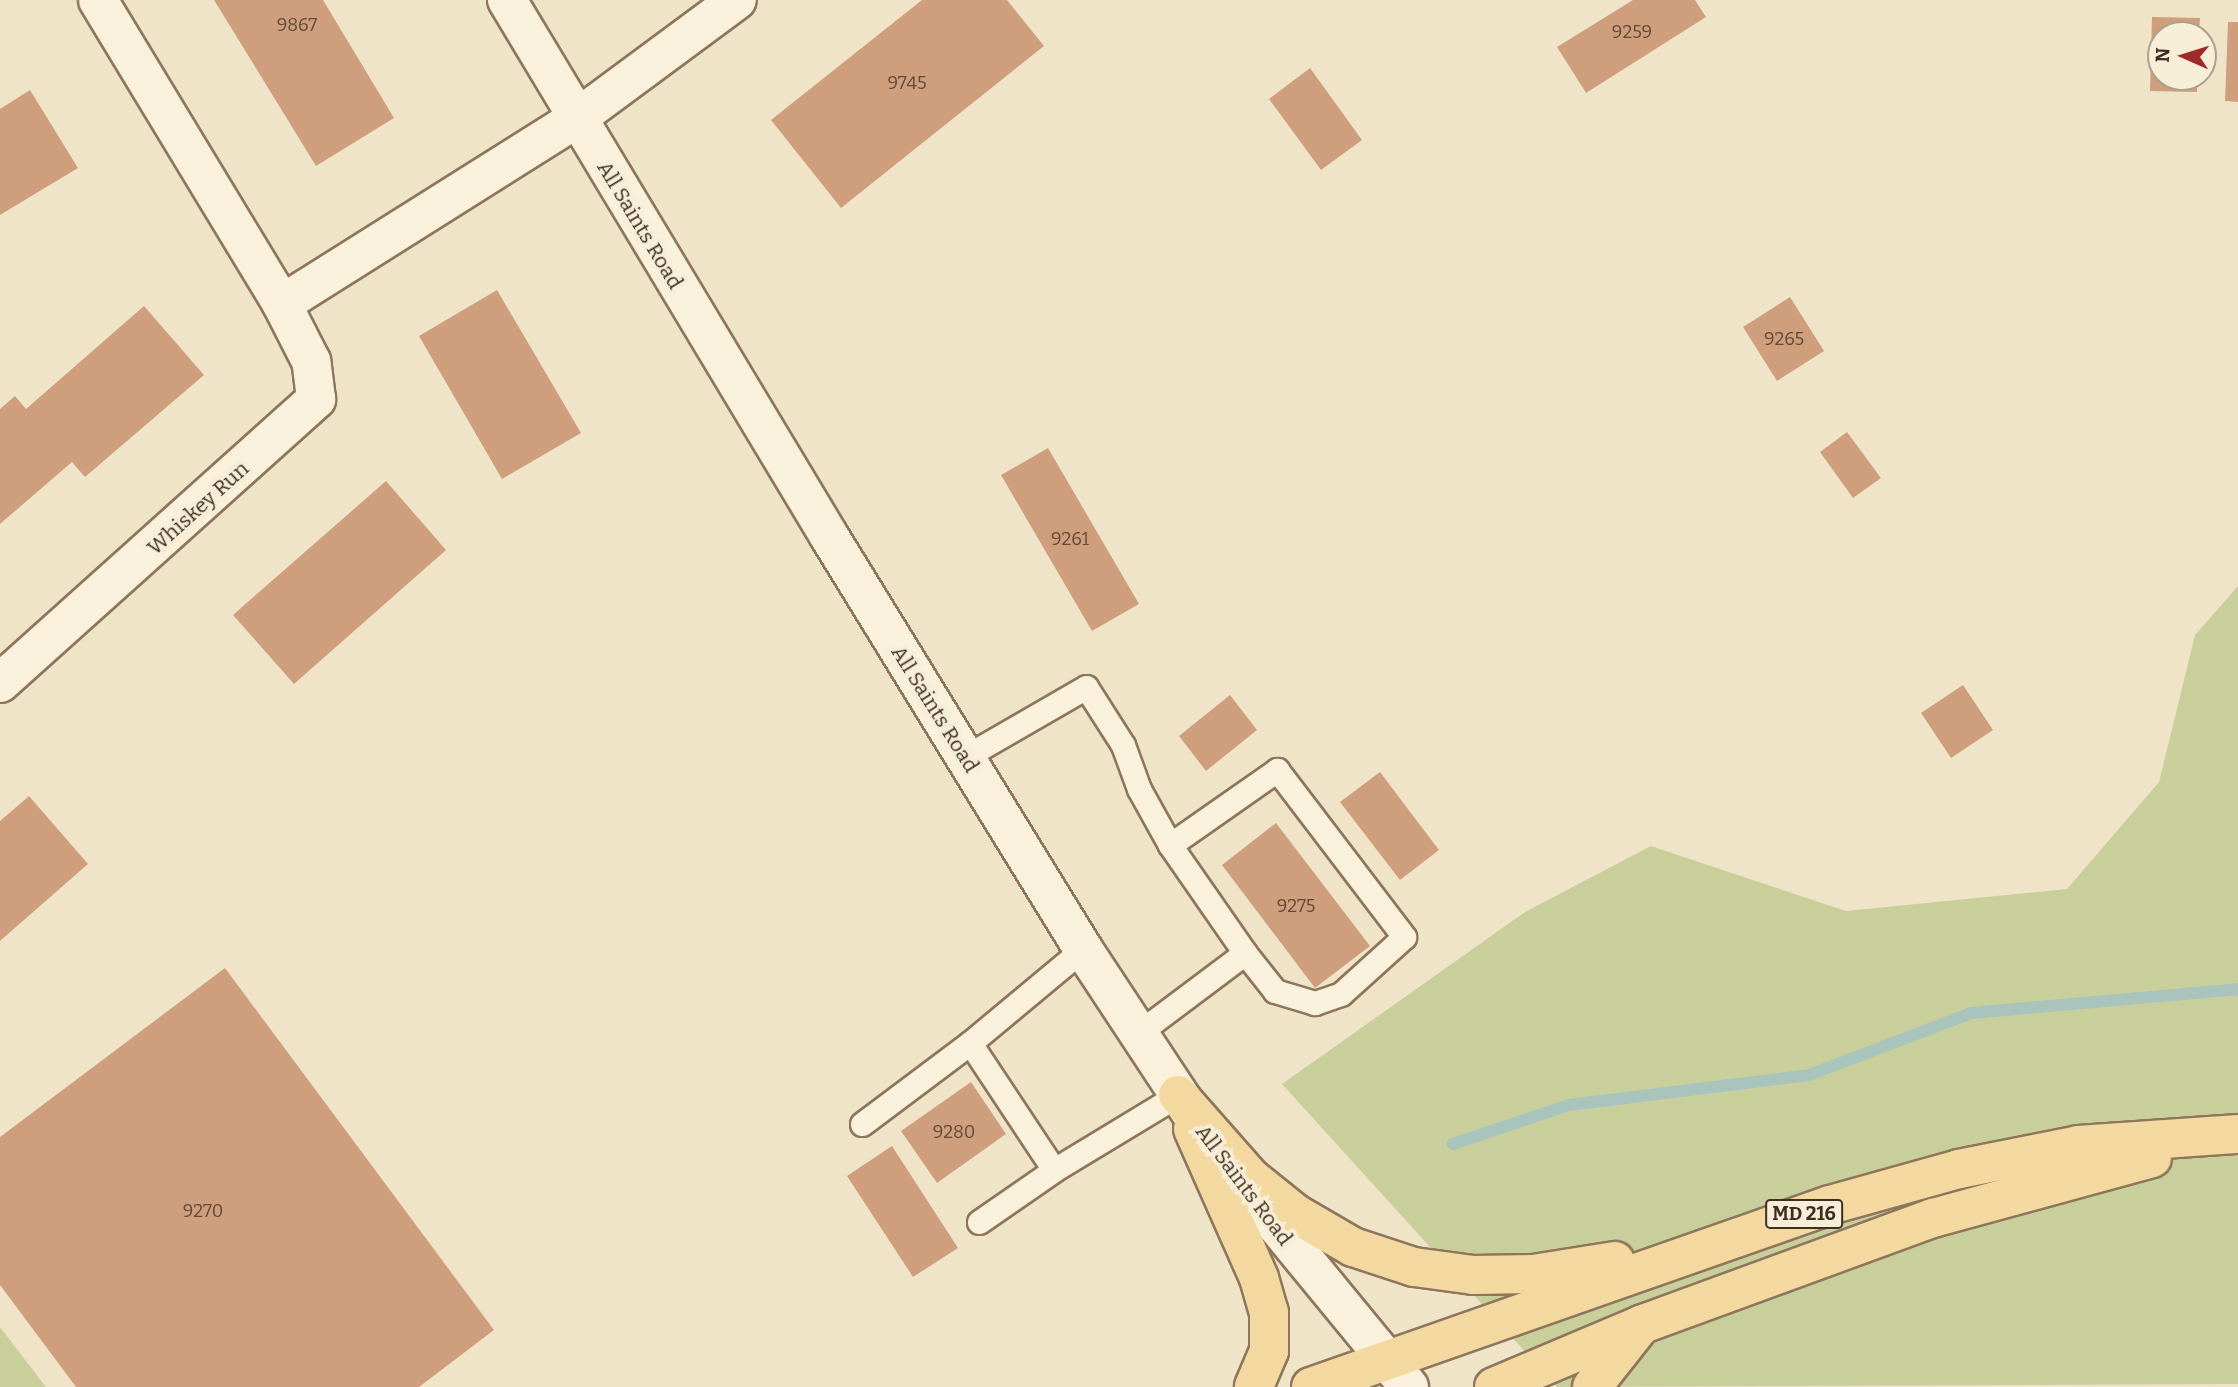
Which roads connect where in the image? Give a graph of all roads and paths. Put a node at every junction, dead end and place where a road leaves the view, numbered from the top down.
1 (98, 0) edge
2 (507, 0) edge
3 (737, 0) edge
4 (576, 118) junction
5 (282, 304) junction
6 (0, 683) edge
7 (965, 757) junction
8 (1170, 845) junction
9 (1083, 949) junction
10 (1245, 953) junction
11 (1137, 1034) junction
12 (970, 1043) junction
13 (1178, 1096) junction
14 (862, 1124) dead end
15 (2238, 1135) edge
16 (1054, 1170) junction
17 (1830, 1205) junction
18 (979, 1222) dead end
19 (1643, 1324) junction
20 (1397, 1373) edge
21 (1254, 1387) edge
22 (1311, 1387) edge
23 (1494, 1387) edge
24 (1592, 1387) edge

1 - 5 street, Whiskey Run
2 - 4 street, All Saints Road
3 - 4 street
4 - 5 street
4 - 7 street, All Saints Road
5 - 6 street, Whiskey Run
7 - 8 lane
7 - 9 street, All Saints Road
8 - 10 lane
8 - 10 lane
9 - 11 street, All Saints Road
9 - 12 lane
10 - 11 lane
11 - 13 street, All Saints Road
12 - 14 lane
12 - 16 lane
13 - 16 lane
13 - 17 main road
13 - 20 street, All Saints Road
13 - 21 main road
15 - 17 main road, MD 216
15 - 19 main road, MD 216
16 - 18 lane
17 - 20 main road, MD 216
19 - 23 main road, MD 216
19 - 24 main road
20 - 22 main road, MD 216

